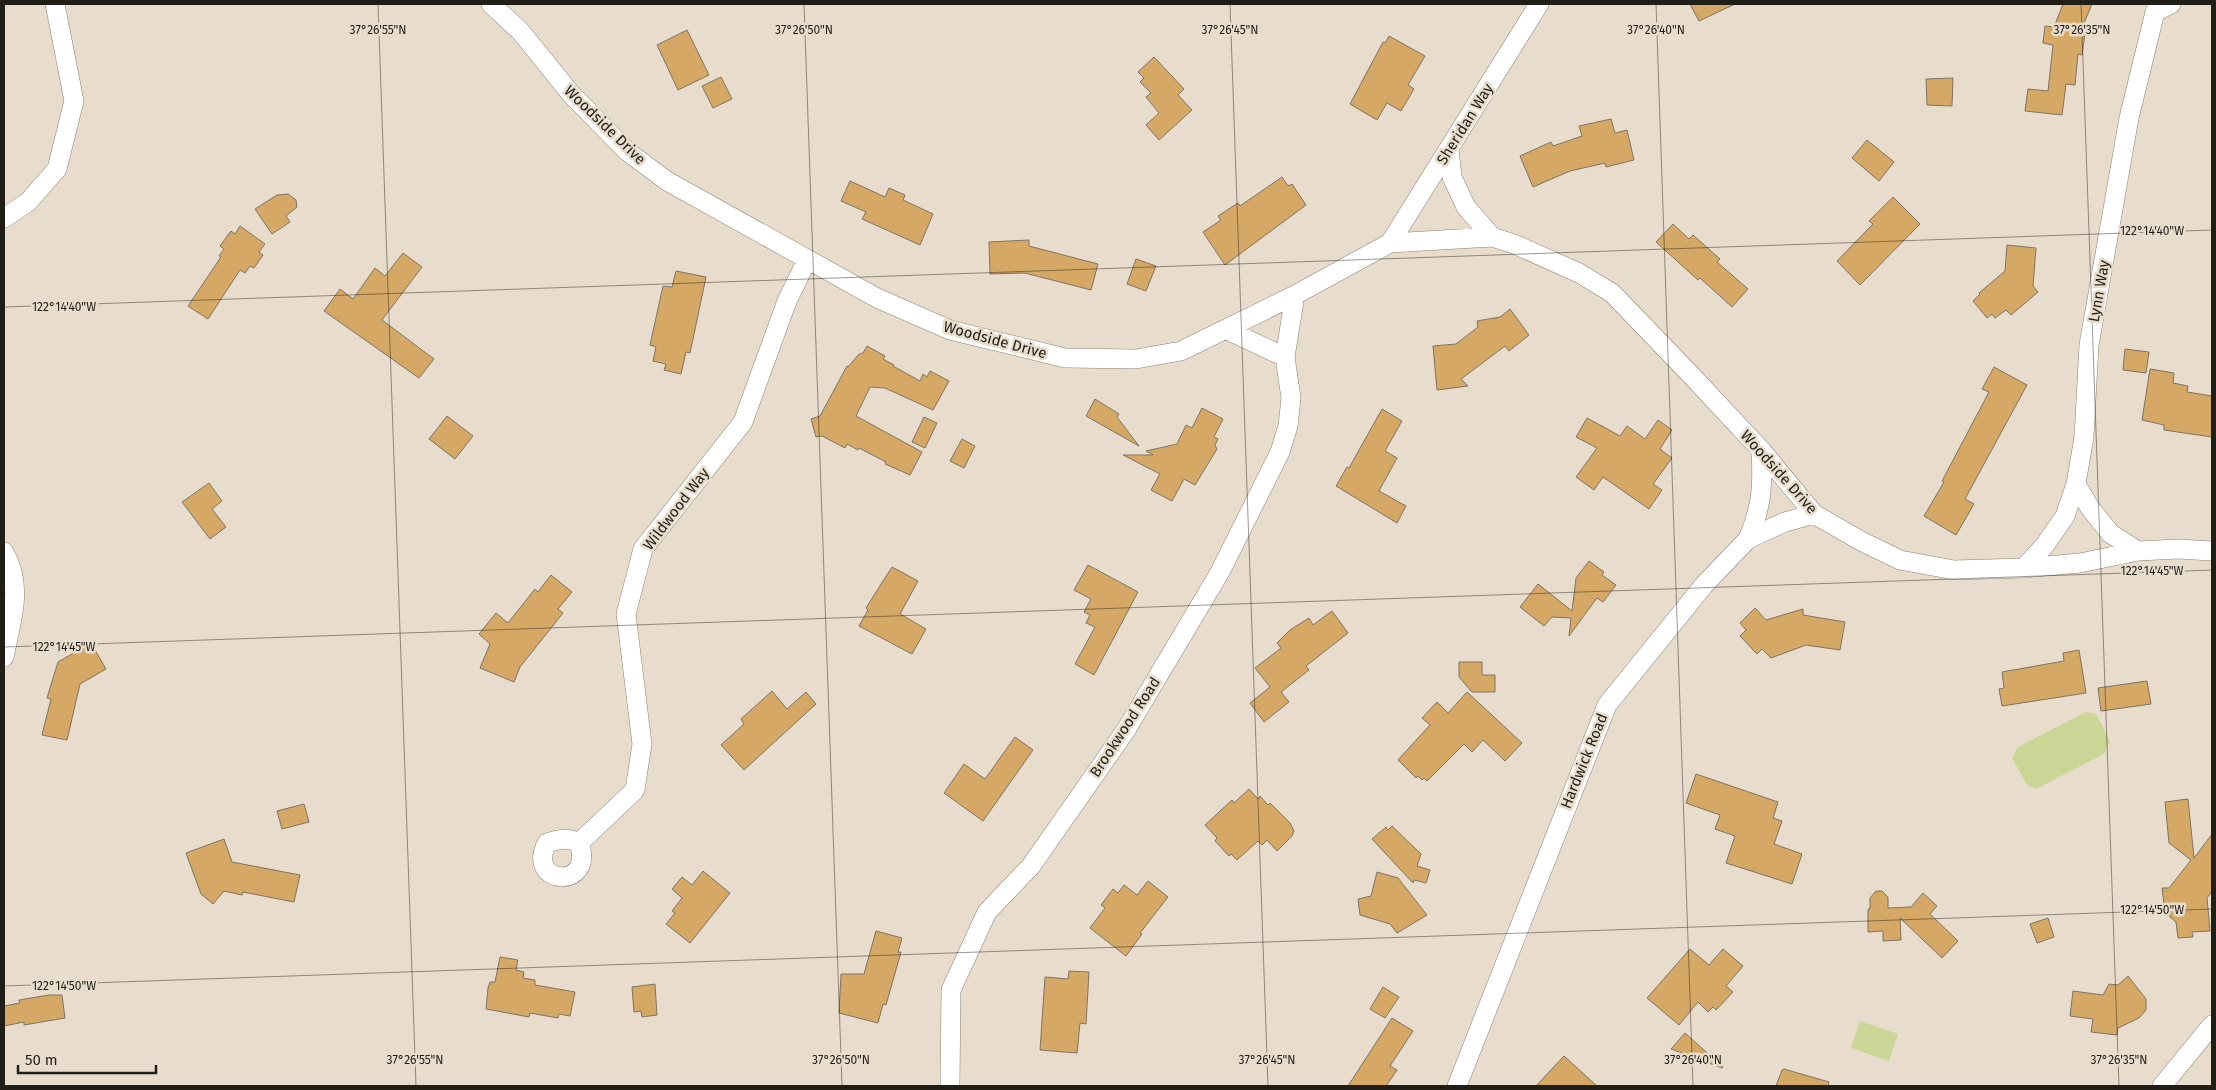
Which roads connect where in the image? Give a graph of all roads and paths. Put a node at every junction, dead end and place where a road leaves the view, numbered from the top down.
1 (55, 4) edge
2 (492, 4) edge
3 (1540, 4) edge
4 (2158, 6) edge
5 (1449, 149) junction
6 (4, 218) edge
7 (1492, 237) junction
8 (1390, 243) junction
9 (807, 260) junction
10 (1295, 296) junction
11 (1227, 330) junction
12 (1285, 357) junction
13 (1760, 450) junction
14 (2076, 484) junction
15 (1814, 514) junction
16 (1748, 538) junction
17 (2138, 551) junction
18 (2212, 551) edge
19 (4, 552) edge
20 (2024, 568) junction
21 (4, 658) edge
22 (579, 843) dead end
23 (2208, 1034) edge
24 (950, 1086) edge
25 (1457, 1086) edge
26 (2162, 1086) edge

1 - 6 street
2 - 9 street, Woodside Drive
3 - 5 street, Sheridan Way
4 - 14 street, Lynn Way
5 - 7 street
5 - 8 street, Sheridan Way
7 - 8 street, Woodside Drive
7 - 13 street, Woodside Drive
8 - 10 street, Woodside Drive
9 - 11 street, Woodside Drive
9 - 22 street, Wildwood Way
10 - 11 street, Woodside Drive
10 - 12 street, Brookwood Road
11 - 12 street
12 - 24 street, Brookwood Road
13 - 15 street, Woodside Drive
13 - 16 street
14 - 17 street
14 - 20 street, Lynn Way
15 - 16 street, Hardwick Road
15 - 20 street, Woodside Drive
16 - 25 street, Hardwick Road
17 - 18 street, Woodside Drive
17 - 20 street, Woodside Drive
19 - 21 street
23 - 26 street

